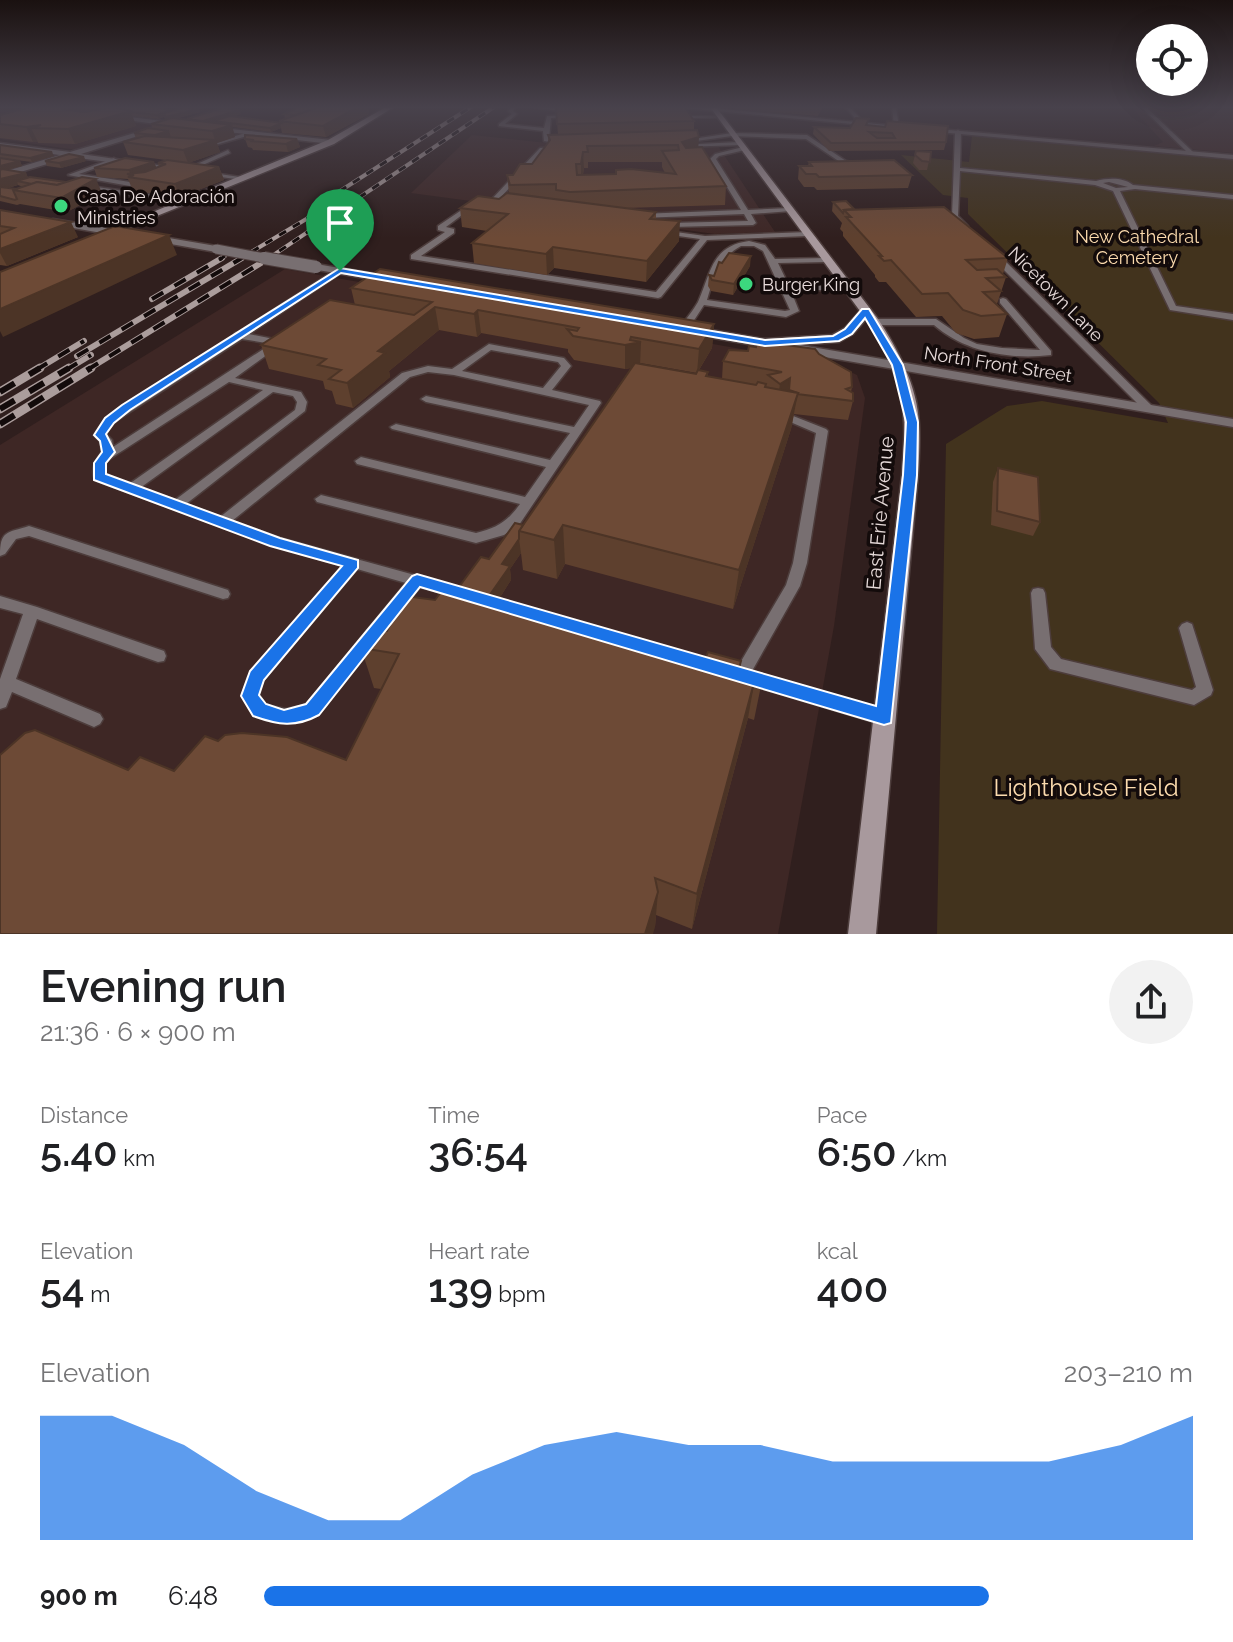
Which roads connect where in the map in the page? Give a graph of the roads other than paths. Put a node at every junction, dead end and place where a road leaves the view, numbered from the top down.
1 (44, 151) edge
2 (82, 151) edge
3 (310, 151) edge
4 (541, 151) edge
5 (729, 151) edge
6 (744, 151) edge
7 (827, 151) edge
8 (957, 151) edge
9 (1164, 151) edge
10 (1188, 151) edge
11 (228, 152) dead end
12 (1191, 153) junction
13 (71, 154) junction
14 (1233, 157) edge
15 (114, 160) junction
16 (861, 163) edge
17 (173, 168) junction
18 (957, 169) junction
19 (187, 170) junction
20 (1, 175) edge
21 (243, 178) junction
22 (34, 179) edge
23 (1096, 183) junction
24 (64, 184) edge
25 (1133, 187) junction
26 (1116, 190) junction
27 (1233, 197) edge
28 (183, 202) junction
29 (507, 203) edge
30 (789, 210) junction
31 (518, 211) edge
32 (747, 213) junction
33 (635, 218) edge
34 (47, 221) edge
35 (109, 231) junction
36 (658, 231) edge
37 (808, 234) junction
38 (705, 238) junction
39 (976, 238) edge
40 (83, 242) edge
41 (987, 248) edge
42 (827, 260) junction
43 (771, 261) junction
44 (343, 271) junction
45 (408, 282) edge
46 (848, 287) junction
47 (786, 289) junction
48 (1003, 301) edge
49 (702, 302) junction
50 (870, 317) junction
51 (1233, 317) edge
52 (669, 326) edge
53 (684, 329) junction
54 (238, 335) junction
55 (765, 343) junction
56 (897, 365) junction
57 (454, 372) junction
58 (227, 379) junction
59 (271, 389) junction
60 (545, 392) junction
61 (426, 399) dead end
62 (596, 403) junction
63 (611, 407) edge
64 (1148, 408) junction
65 (768, 410) edge
66 (1233, 423) edge
67 (396, 427) dead end
68 (577, 431) junction
69 (105, 457) junction
70 (361, 461) dead end
71 (554, 465) junction
72 (131, 488) junction
73 (321, 499) dead end
74 (529, 502) junction
75 (177, 505) junction
76 (222, 522) junction
77 (0, 551) edge
78 (353, 564) junction
79 (417, 580) junction
80 (461, 593) edge
81 (1038, 593) dead end
82 (223, 594) dead end
83 (0, 602) edge
84 (32, 611) junction
85 (1187, 628) dead end
86 (158, 656) dead end
87 (726, 670) edge
88 (741, 675) junction
89 (7, 682) junction
90 (0, 702) edge
91 (884, 717) junction
92 (94, 719) dead end
93 (862, 934) edge

1 - 13 street
2 - 13 street
3 - 21 main road
4 - 29 lane
5 - 32 lane
6 - 30 main road, East Erie Avenue
7 - 16 lane
8 - 18 lane
9 - 12 street
10 - 12 lane
11 - 19 lane
12 - 14 street
13 - 15 street
13 - 20 street
15 - 17 street
15 - 17 lane
17 - 19 street
18 - 23 lane
18 - 39 lane
19 - 21 street
20 - 22 street
21 - 28 main road
23 - 25 lane
23 - 26 lane
24 - 28 street
25 - 26 lane
25 - 27 lane
26 - 51 lane
28 - 35 main road
30 - 32 lane
30 - 37 main road, East Erie Avenue
31 - 38 lane
32 - 33 lane
34 - 35 street
35 - 40 main road
35 - 44 street, bridge
36 - 38 lane
37 - 38 lane
37 - 42 main road, East Erie Avenue
41 - 64 lane, Nicetown Lane
42 - 43 lane
42 - 46 main road, East Erie Avenue
43 - 47 lane
43 - 49 lane
44 - 45 street
44 - 54 lane
46 - 47 lane
46 - 50 main road, East Erie Avenue
47 - 49 lane
48 - 50 lane
49 - 53 lane
50 - 55 main road
50 - 56 main road, East Erie Avenue
52 - 53 street, North Front Street
53 - 55 street, North Front Street
54 - 58 lane
54 - 69 lane
55 - 56 street, North Front Street
56 - 64 street, North Front Street
56 - 91 main road, East Erie Avenue
57 - 60 lane
57 - 60 lane
57 - 76 lane
58 - 59 lane
58 - 69 lane
59 - 72 lane
59 - 75 lane
60 - 62 lane
61 - 68 lane
62 - 63 lane
62 - 68 lane
64 - 66 street, North Front Street
65 - 88 lane
67 - 71 lane
68 - 71 lane
69 - 72 lane
70 - 74 lane
71 - 74 lane
72 - 75 lane
73 - 74 lane
75 - 76 lane
76 - 78 lane
77 - 82 lane
78 - 79 lane
78 - 79 lane
79 - 80 lane
81 - 85 lane
83 - 84 lane
84 - 86 lane
84 - 89 lane
87 - 88 lane
88 - 91 lane
89 - 90 lane
89 - 92 lane
91 - 93 main road, East Erie Avenue

